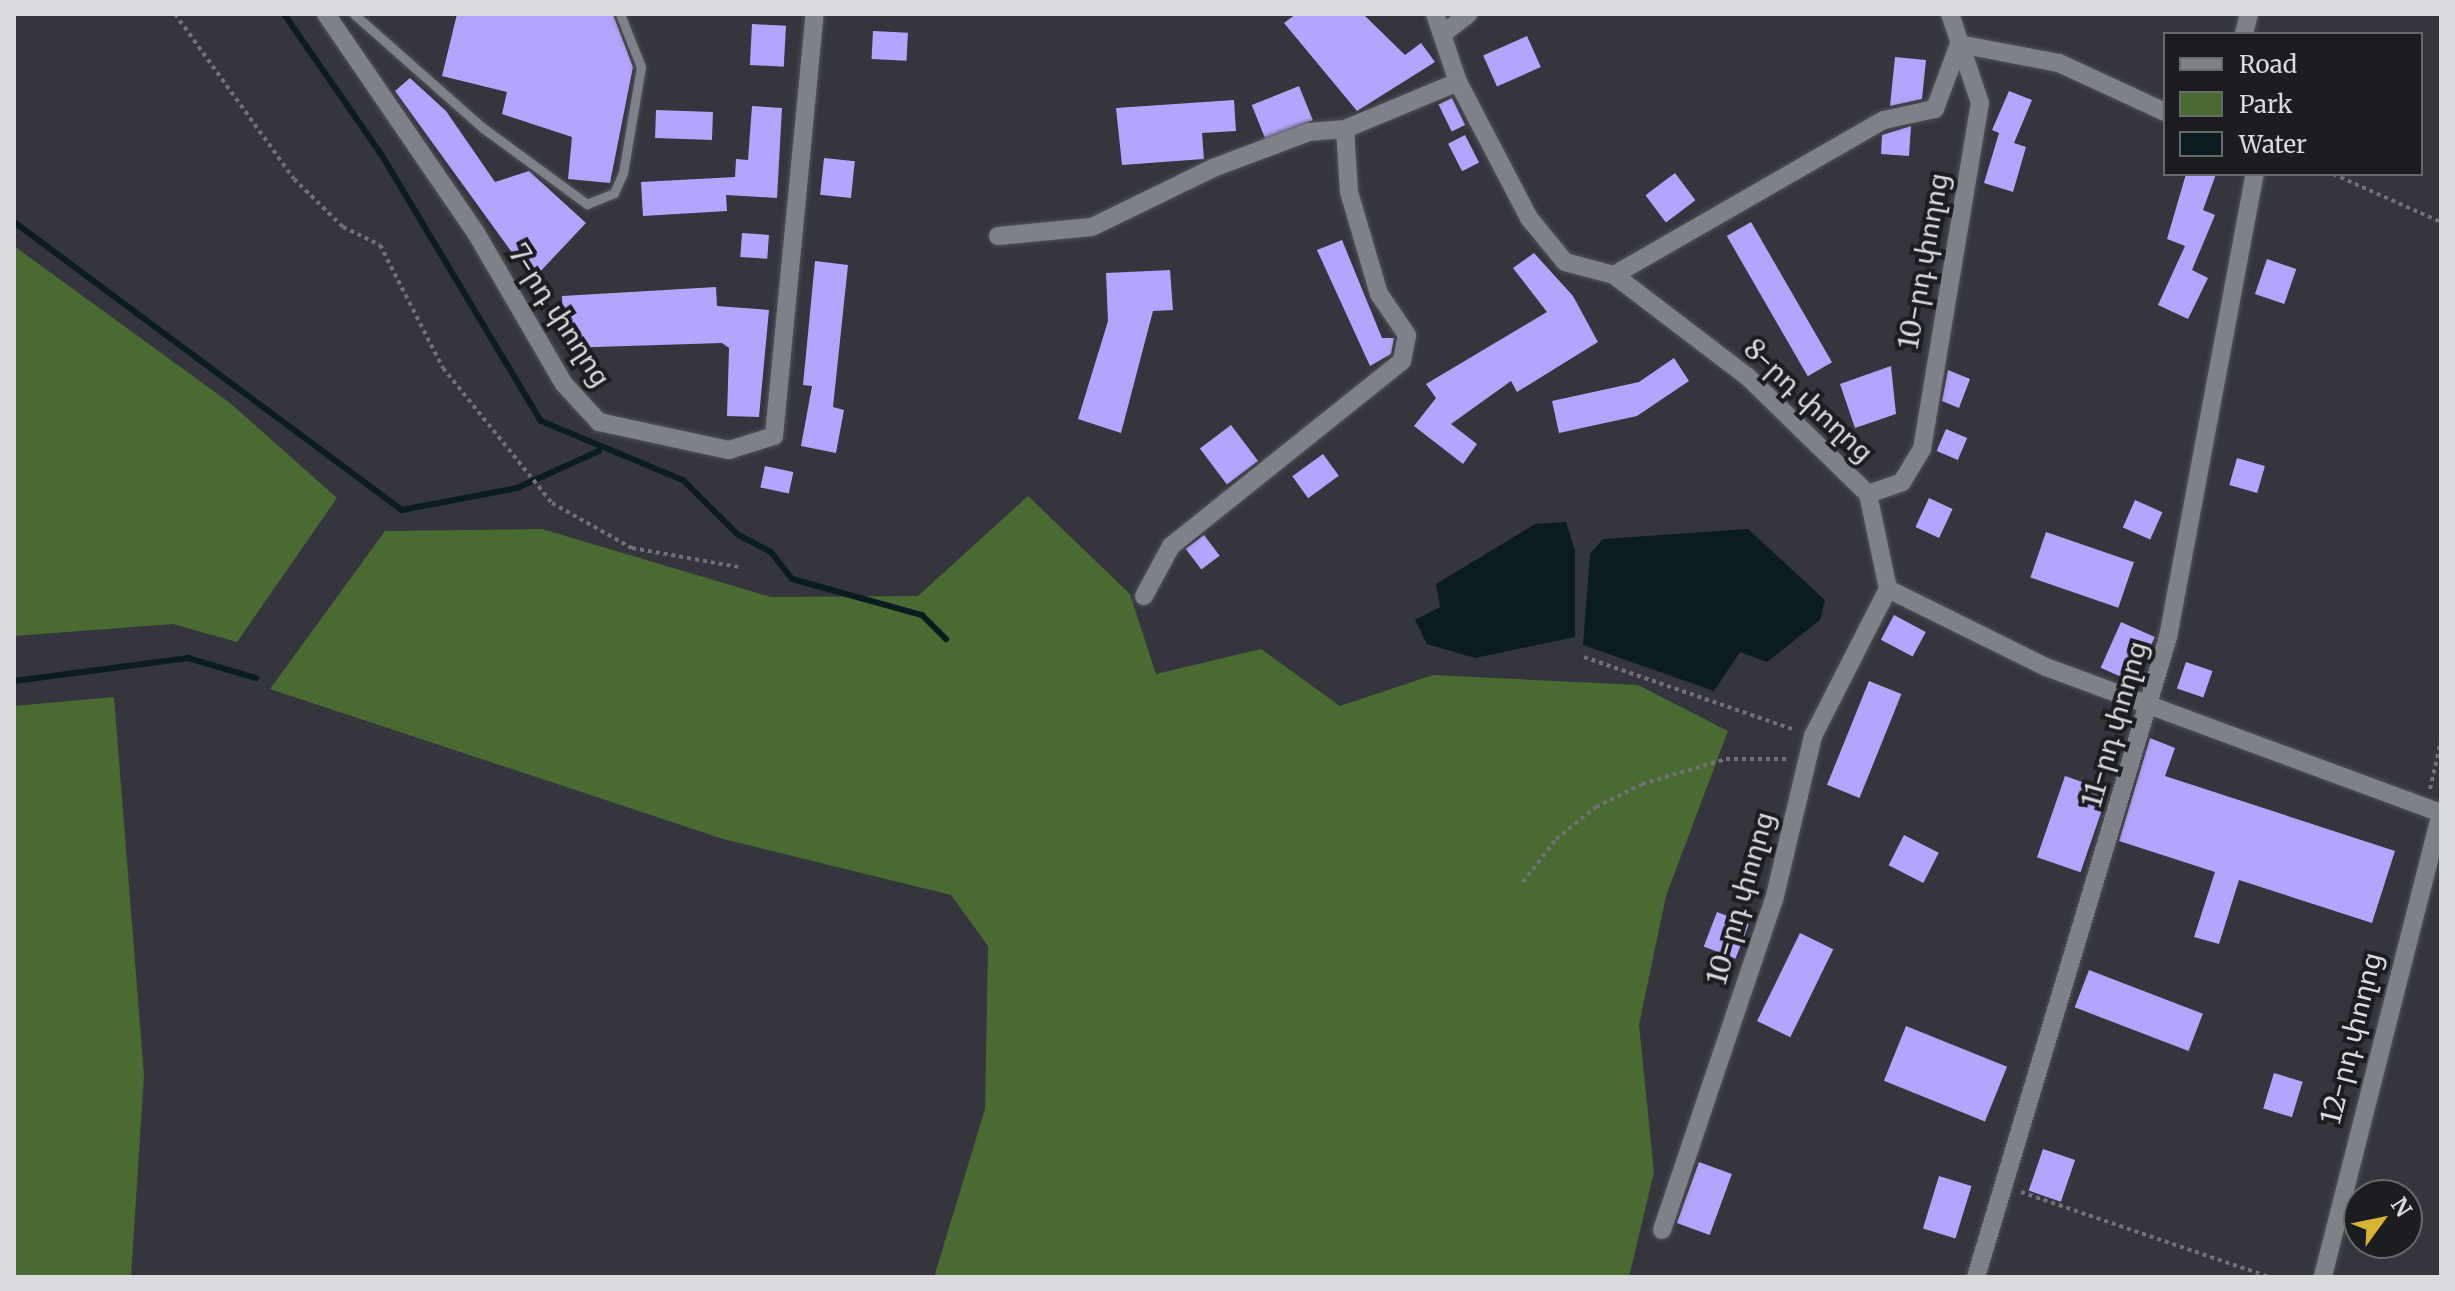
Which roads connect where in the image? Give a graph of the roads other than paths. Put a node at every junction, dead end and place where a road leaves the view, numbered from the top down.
1 (326, 14) edge
2 (354, 14) edge
3 (620, 14) edge
4 (815, 14) edge
5 (1435, 14) edge
6 (1468, 14) edge
7 (1950, 14) edge
8 (1444, 33) junction
9 (1959, 44) junction
10 (1458, 82) junction
11 (2163, 111) edge
12 (1345, 129) junction
13 (2255, 176) edge
14 (998, 236) dead end
15 (1614, 275) junction
16 (1868, 494) junction
17 (1888, 589) junction
18 (1144, 596) dead end
19 (2149, 705) junction
20 (2434, 810) edge
21 (1662, 1230) dead end
22 (1976, 1277) edge
23 (2323, 1277) edge

1 - 4 street, 7-րդ փողոց
2 - 3 lane
5 - 8 street, 8-րդ փողոց
6 - 8 street
7 - 9 street, 10-րդ փողոց
8 - 10 street, 8-րդ փողոց
9 - 11 street
9 - 15 street
9 - 16 street, 10-րդ փողոց
10 - 12 street
10 - 15 street, 8-րդ փողոց
12 - 14 street
12 - 18 street
13 - 19 street, 11-րդ փողոց
15 - 16 street, 8-րդ փողոց
16 - 17 street, 8-րդ փողոց
17 - 19 street
17 - 21 street, 10-րդ փողոց
19 - 20 street
19 - 22 street, 11-րդ փողոց
20 - 23 street, 12-րդ փողոց

